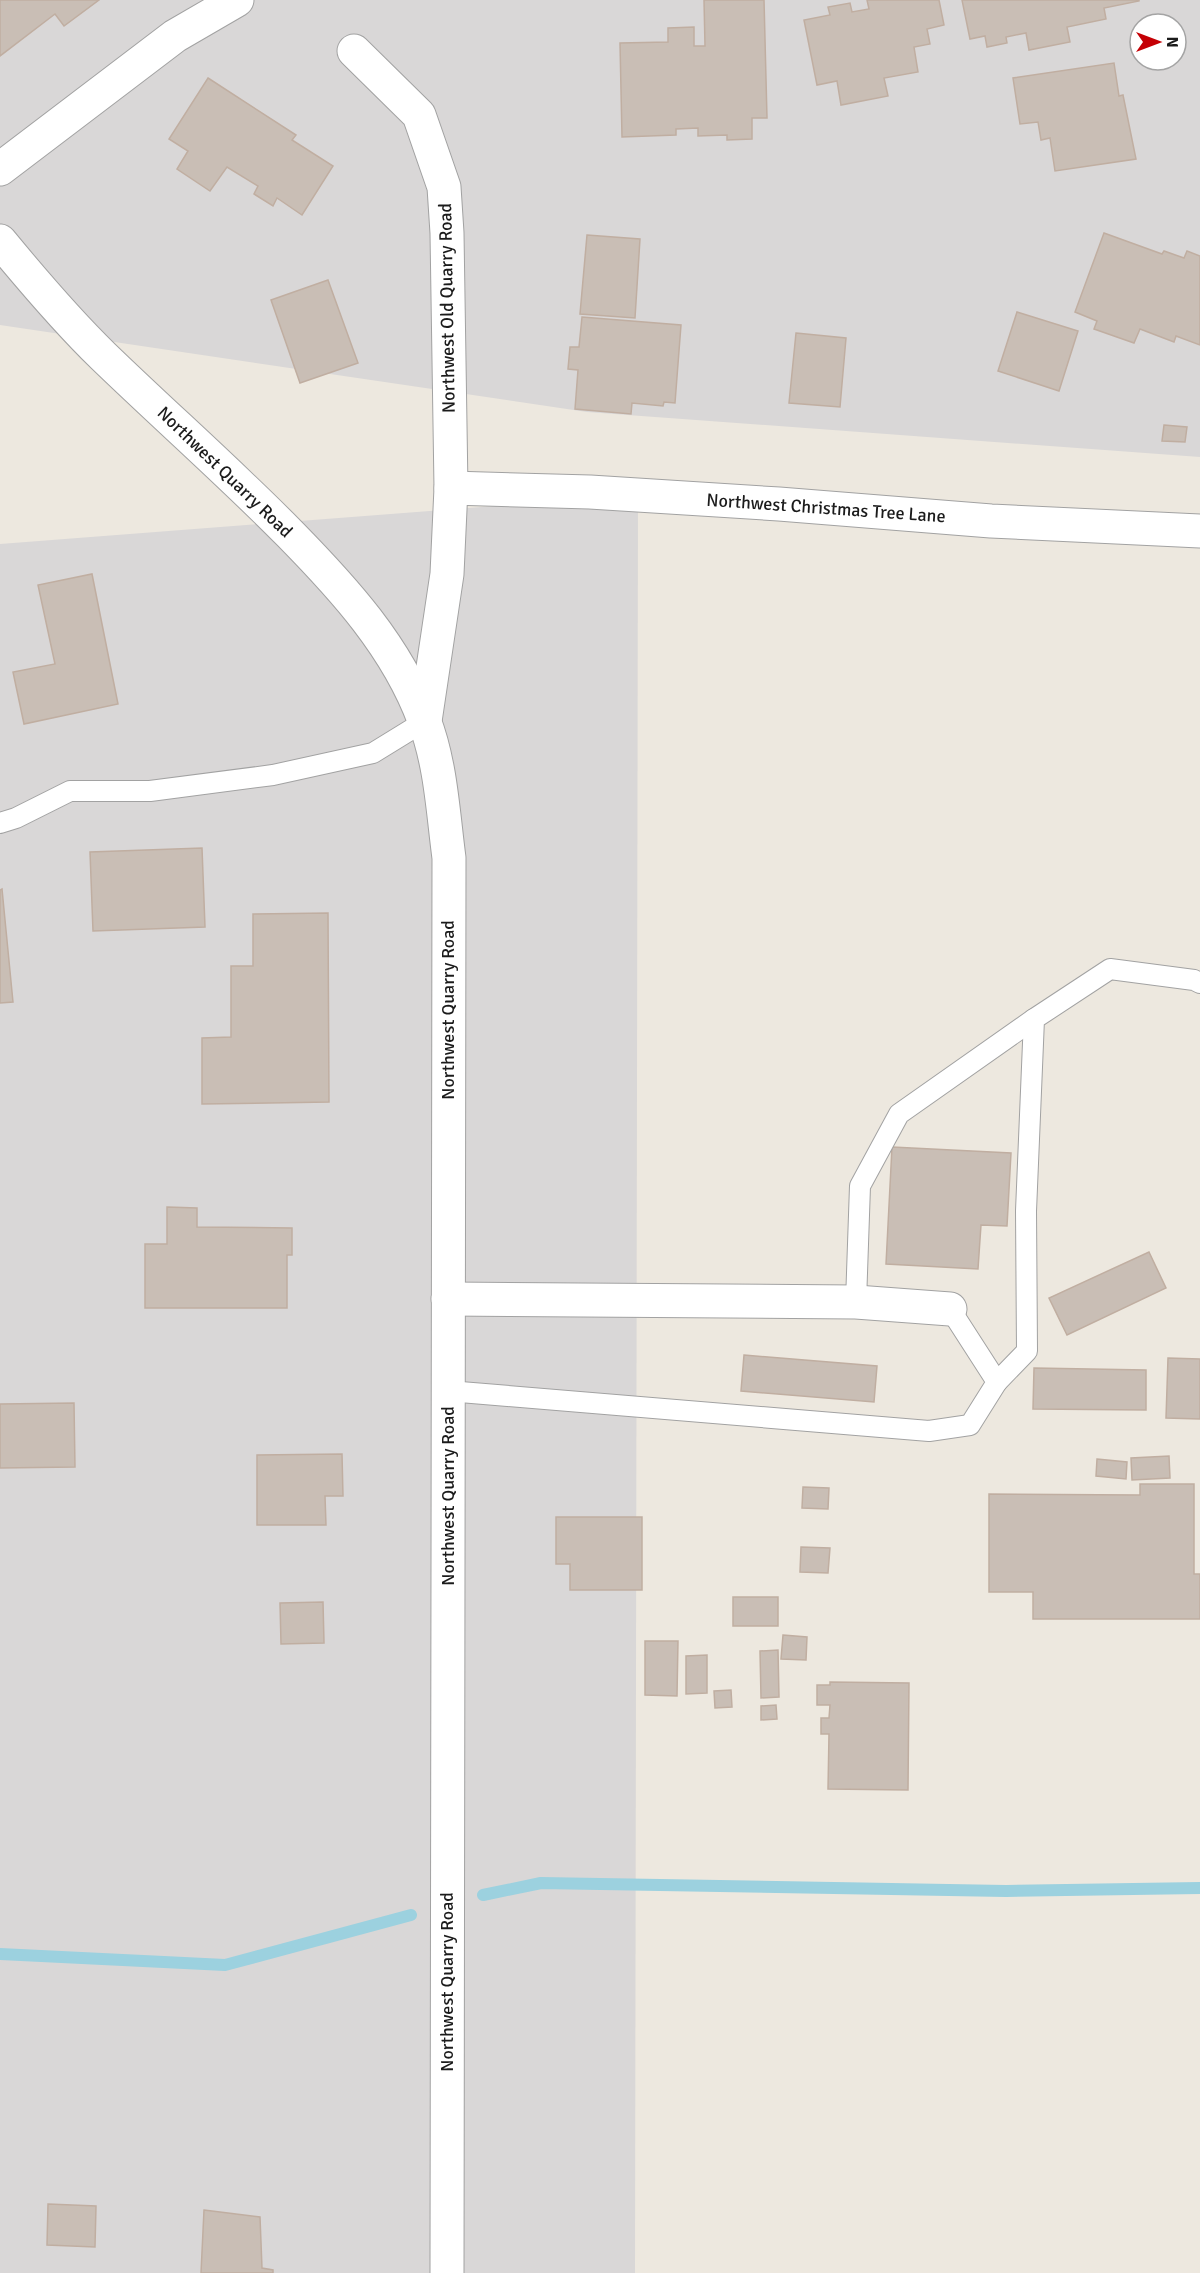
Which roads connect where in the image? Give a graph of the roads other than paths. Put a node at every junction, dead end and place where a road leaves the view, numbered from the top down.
1 (237, 0) edge
2 (354, 51) dead end
3 (0, 169) edge
4 (0, 241) edge
5 (451, 488) junction
6 (1200, 531) edge
7 (425, 721) junction
8 (0, 823) edge
9 (1200, 983) edge
10 (1034, 1019) junction
11 (448, 1299) junction
12 (856, 1302) junction
13 (950, 1309) joint
14 (997, 1382) junction
15 (448, 1391) junction
16 (447, 2273) edge

1 - 3 street
2 - 5 street, Northwest Old Quarry Road
4 - 7 street, Northwest Quarry Road
5 - 6 street, Northwest Christmas Tree Lane
5 - 7 street, Northwest Quarry Road
7 - 8 lane
7 - 11 street, Northwest Quarry Road
9 - 10 lane
10 - 12 lane
10 - 14 lane
11 - 12 street
11 - 15 street, Northwest Quarry Road
12 - 13 street
13 - 14 lane
14 - 15 lane
15 - 16 street, Northwest Quarry Road

